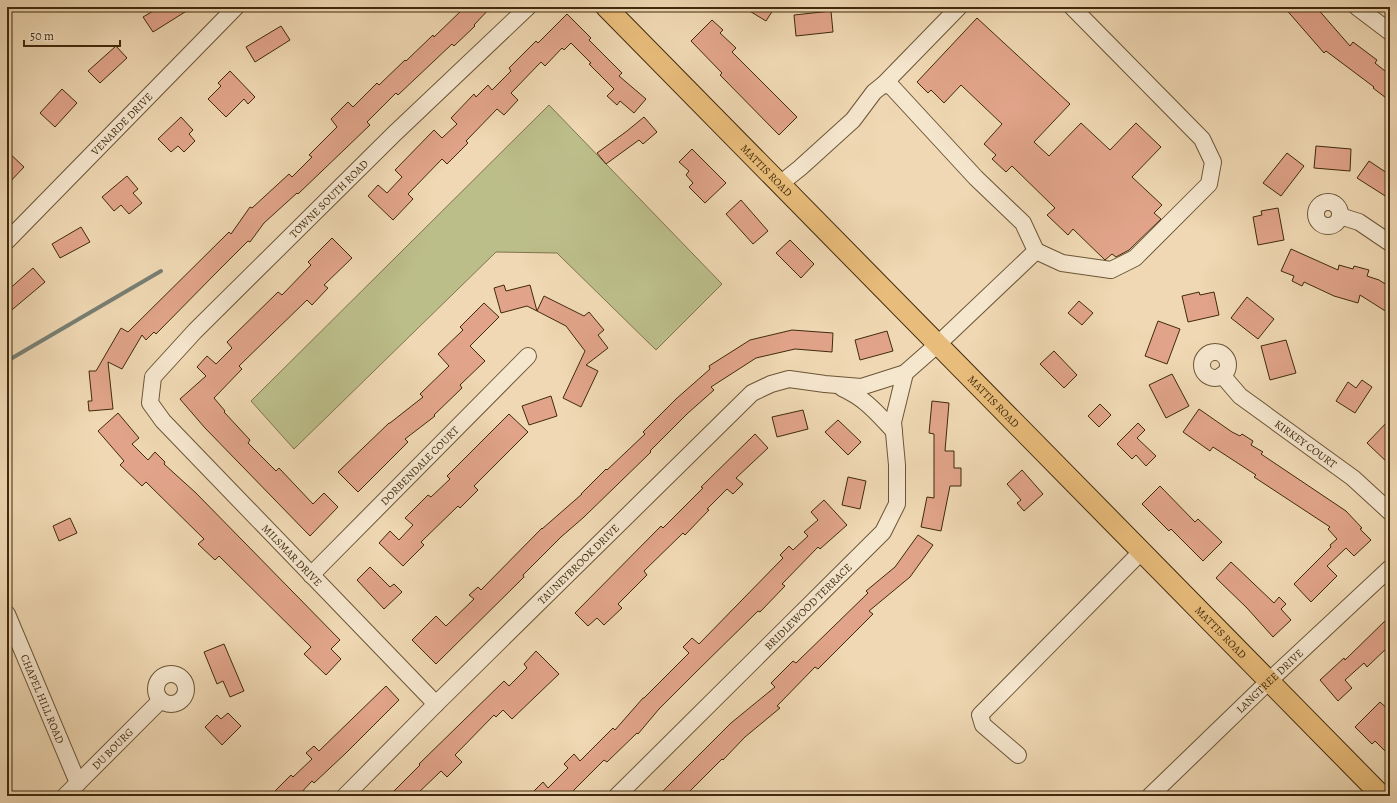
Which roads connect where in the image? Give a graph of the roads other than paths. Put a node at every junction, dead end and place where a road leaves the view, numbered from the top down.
1 (236, 7) edge
2 (528, 7) edge
3 (606, 7) edge
4 (959, 7) edge
5 (1072, 7) edge
6 (1357, 7) edge
7 (1390, 32) edge
8 (884, 84) junction
9 (780, 184) junction
10 (1340, 216) dead end
11 (7, 241) edge
12 (1390, 243) edge
13 (1036, 251) junction
14 (938, 344) junction
15 (528, 356) dead end
16 (905, 373) junction
17 (1222, 375) dead end
18 (834, 385) junction
19 (150, 403) joint
20 (894, 431) junction
21 (1390, 512) edge
22 (1141, 552) junction
23 (1390, 568) edge
24 (311, 575) junction
25 (7, 614) edge
26 (1269, 681) junction
27 (160, 701) dead end
28 (436, 704) junction
29 (1018, 755) dead end
30 (78, 783) junction
31 (65, 796) edge
32 (345, 796) edge
33 (617, 796) edge
34 (1150, 796) edge
35 (1382, 796) edge

1 - 11 street, VENARDE DRIVE
2 - 19 street, TOWNE SOUTH ROAD
3 - 9 main road, MATTIS ROAD
4 - 8 street
5 - 13 street
6 - 7 street
8 - 9 street
8 - 13 street
9 - 14 main road, MATTIS ROAD
10 - 12 street
13 - 14 street, TAUNEYBROOK DRIVE
14 - 16 street, TAUNEYBROOK DRIVE
14 - 22 main road, MATTIS ROAD
15 - 24 street, DORBENDALE COURT
16 - 18 street, TAUNEYBROOK DRIVE
16 - 20 street, BRIDLEWOOD TERRACE
17 - 21 street, KIRKEY COURT
18 - 20 street, TAUNEYBROOK DRIVE
18 - 28 street, TAUNEYBROOK DRIVE
19 - 24 street, MILSMAR DRIVE
20 - 33 street, BRIDLEWOOD TERRACE
22 - 26 main road, MATTIS ROAD
22 - 29 street
23 - 26 street, LANGTREE DRIVE
24 - 28 street, MILSMAR DRIVE
25 - 30 street, CHAPEL HILL ROAD
26 - 34 street, LANGTREE DRIVE
26 - 35 main road, MATTIS ROAD
27 - 30 street, DU BOURG
28 - 32 street, TAUNEYBROOK DRIVE
30 - 31 street, DU BOURG

